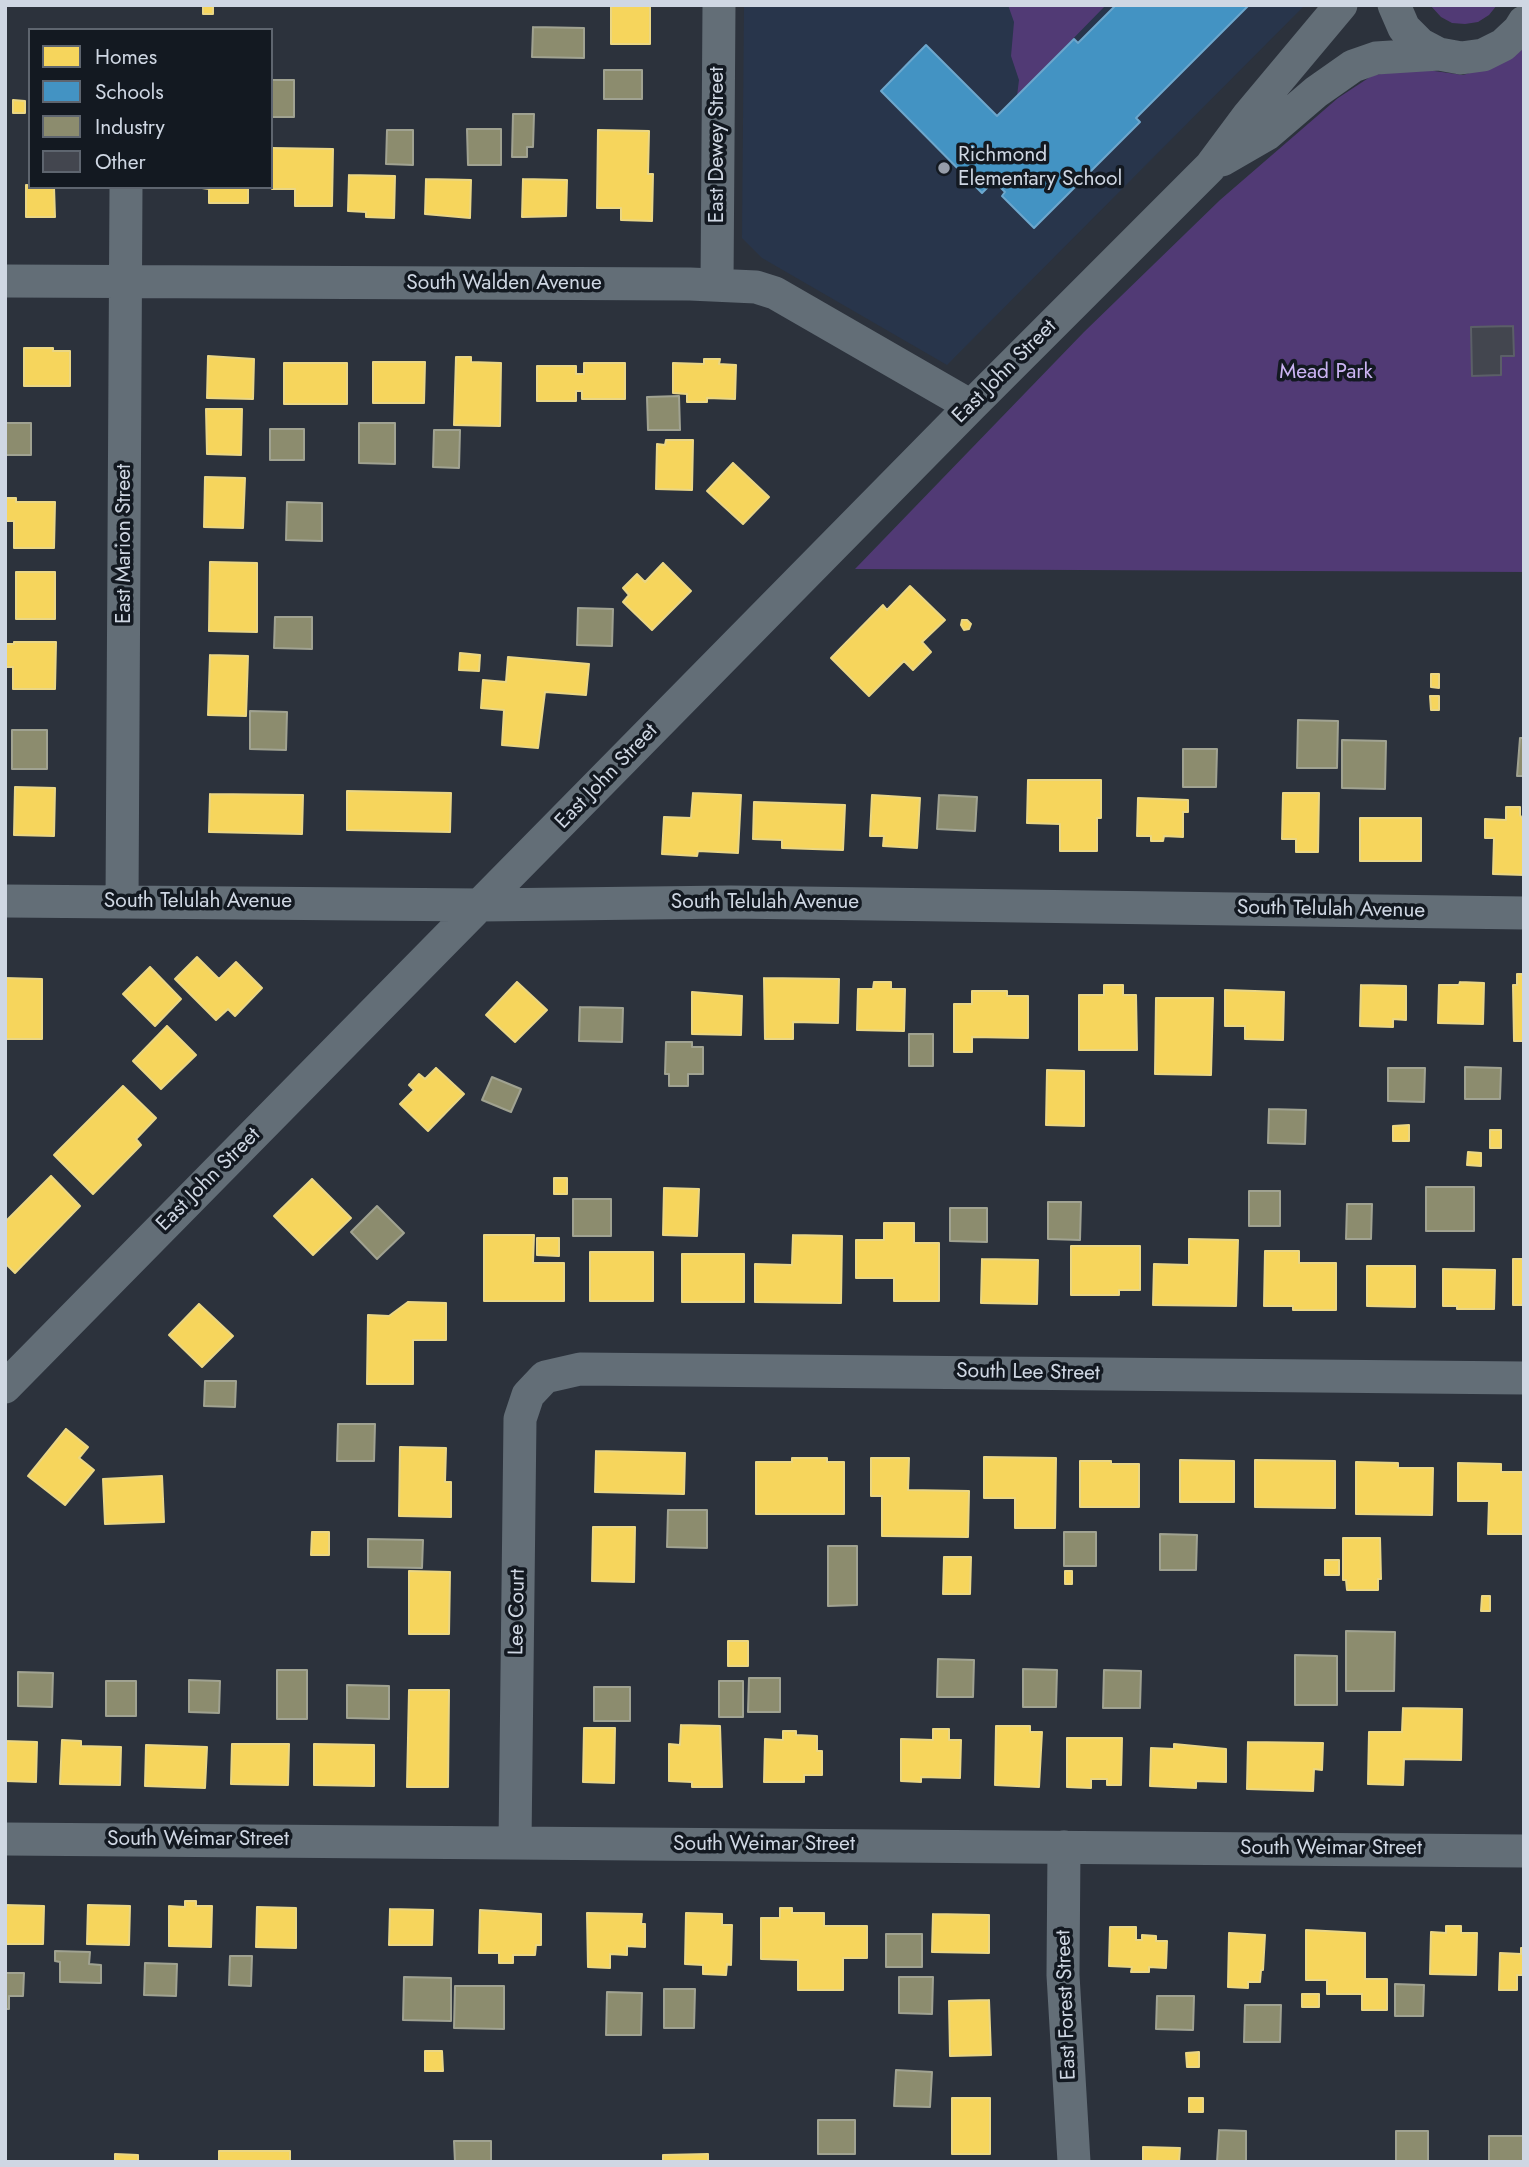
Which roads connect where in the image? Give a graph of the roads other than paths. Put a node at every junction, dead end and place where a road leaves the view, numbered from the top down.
1 (719, 5) edge
2 (1341, 5) edge
3 (1394, 5) edge
4 (1522, 26) edge
5 (1439, 54) junction
6 (1210, 167) junction
7 (126, 189) edge
8 (5, 281) edge
9 (127, 283) junction
10 (717, 285) junction
11 (971, 407) junction
12 (5, 901) edge
13 (122, 902) junction
14 (482, 905) junction
15 (1524, 913) edge
16 (1524, 1378) edge
17 (536, 1384) joint
18 (5, 1387) edge
19 (5, 1839) edge
20 (515, 1843) junction
21 (1064, 1847) junction
22 (1524, 1851) edge
23 (1074, 2162) edge

1 - 10 street, East Dewey Street
2 - 6 street, East John Street
3 - 5 street
4 - 5 street, East John Street
5 - 6 street, East John Street
6 - 11 street, East John Street
7 - 9 street, East Marion Street
8 - 9 street, South Walden Avenue
9 - 10 street, South Walden Avenue
9 - 13 street, East Marion Street
10 - 11 street, South Walden Avenue
11 - 14 street, East John Street
12 - 13 street, South Telulah Avenue
13 - 14 street, South Telulah Avenue
14 - 15 street, South Telulah Avenue
14 - 18 street, East John Street
16 - 17 street, South Lee Street
17 - 20 street, Lee Court
19 - 20 street, South Weimar Street
20 - 21 street, South Weimar Street
21 - 22 street, South Weimar Street
21 - 23 street, East Forest Street

